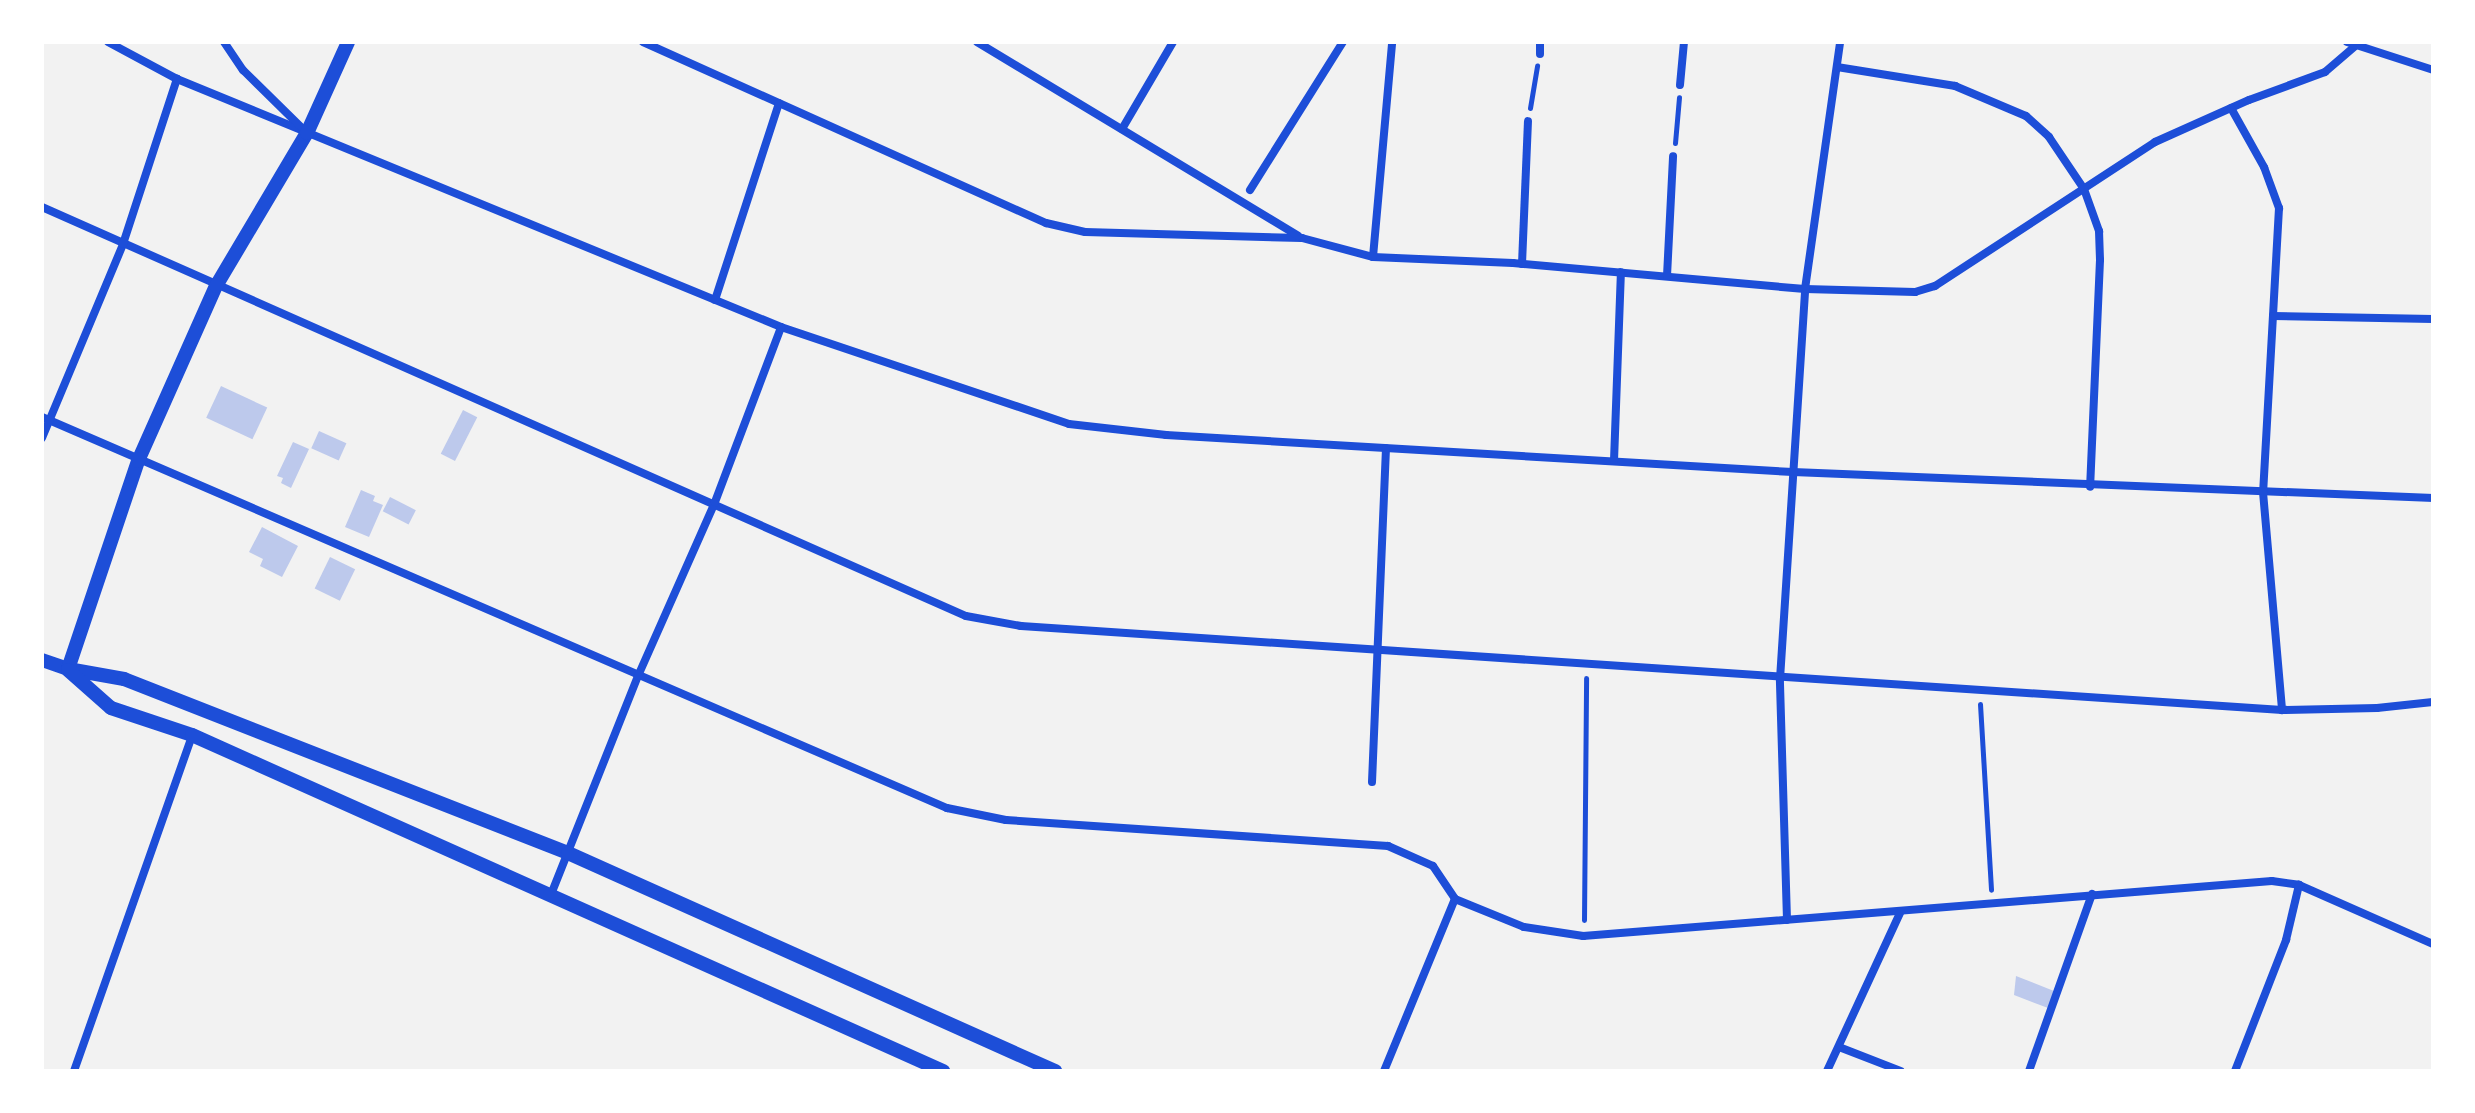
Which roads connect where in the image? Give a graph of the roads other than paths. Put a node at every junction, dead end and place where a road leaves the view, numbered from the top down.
1 (108, 42) edge
2 (224, 42) edge
3 (348, 42) edge
4 (643, 42) edge
5 (1173, 42) edge
6 (1343, 42) edge
7 (1392, 42) edge
8 (1540, 42) edge
9 (1684, 42) edge
10 (1840, 42) edge
11 (982, 43) edge
12 (2354, 43) edge
13 (1540, 54) road end
14 (1837, 67) junction
15 (2433, 70) edge
16 (177, 79) junction
17 (1680, 85) road end
18 (779, 103) junction
19 (2231, 108) junction
20 (1528, 121) road end
21 (1122, 129) junction
22 (307, 133) junction
23 (1673, 156) road end
24 (2084, 189) junction
25 (1250, 190) dead end
26 (42, 207) edge
27 (1302, 238) junction
28 (123, 244) junction
29 (1373, 257) junction
30 (1522, 264) junction
31 (1621, 272) junction
32 (1667, 276) junction
33 (216, 286) junction
34 (1805, 289) junction
35 (715, 300) junction
36 (2273, 316) junction
37 (2433, 319) edge
38 (781, 327) junction
39 (42, 417) edge
40 (52, 421) junction
41 (42, 438) edge
42 (1386, 448) junction
43 (138, 461) junction
44 (1614, 461) junction
45 (1793, 472) junction
46 (2090, 487) junction
47 (2263, 492) junction
48 (2433, 498) edge
49 (715, 502) junction
50 (1379, 651) junction
51 (42, 660) edge
52 (68, 669) junction
53 (638, 676) junction
54 (1780, 679) junction
55 (2433, 702) edge
56 (2282, 710) junction
57 (192, 735) junction
58 (1372, 782) dead end
59 (568, 853) junction
60 (2299, 885) junction
61 (2092, 894) junction
62 (550, 897) junction
63 (1455, 899) junction
64 (1901, 911) junction
65 (1787, 920) junction
66 (2433, 944) edge
67 (1839, 1047) junction
68 (74, 1071) edge
69 (943, 1071) edge
70 (1055, 1071) edge
71 (1384, 1071) edge
72 (1827, 1071) edge
73 (1901, 1071) edge
74 (2029, 1071) edge
75 (2235, 1071) edge

1 - 16 street
2 - 22 street
3 - 22 street
4 - 18 street
5 - 21 street
6 - 25 street
7 - 29 street
8 - 13 street
9 - 17 street
10 - 14 street
11 - 21 street
12 - 15 street
12 - 19 street
14 - 24 street
14 - 34 street
16 - 22 street
16 - 28 street
18 - 27 street
18 - 35 street
19 - 24 street
19 - 36 street
20 - 30 street
21 - 27 street
22 - 33 street
22 - 35 street
23 - 32 street
24 - 34 street
24 - 46 street
26 - 28 street
27 - 29 street
28 - 33 street
28 - 40 street
29 - 30 street
30 - 31 street
31 - 32 street
31 - 44 street
32 - 34 street
33 - 43 street
33 - 49 street
34 - 45 street
35 - 38 street
36 - 37 street
36 - 47 street
38 - 42 street
38 - 49 street
39 - 40 street
40 - 41 street
40 - 43 street
42 - 44 street
42 - 50 street
43 - 52 street
43 - 53 street
44 - 45 street
45 - 46 street
45 - 54 street
46 - 47 street
47 - 48 street
47 - 56 street
49 - 50 street
49 - 53 street
50 - 54 street
50 - 58 street
51 - 52 street
52 - 57 street
52 - 59 street
53 - 59 street
53 - 63 street
54 - 56 street
54 - 65 street
55 - 56 street
57 - 62 street
57 - 68 street
59 - 62 street
59 - 70 street
60 - 61 street
60 - 66 street
60 - 75 street
61 - 64 street
61 - 74 street
62 - 69 street
63 - 65 street
63 - 71 street
64 - 65 street
64 - 67 street
67 - 72 street
67 - 73 street

